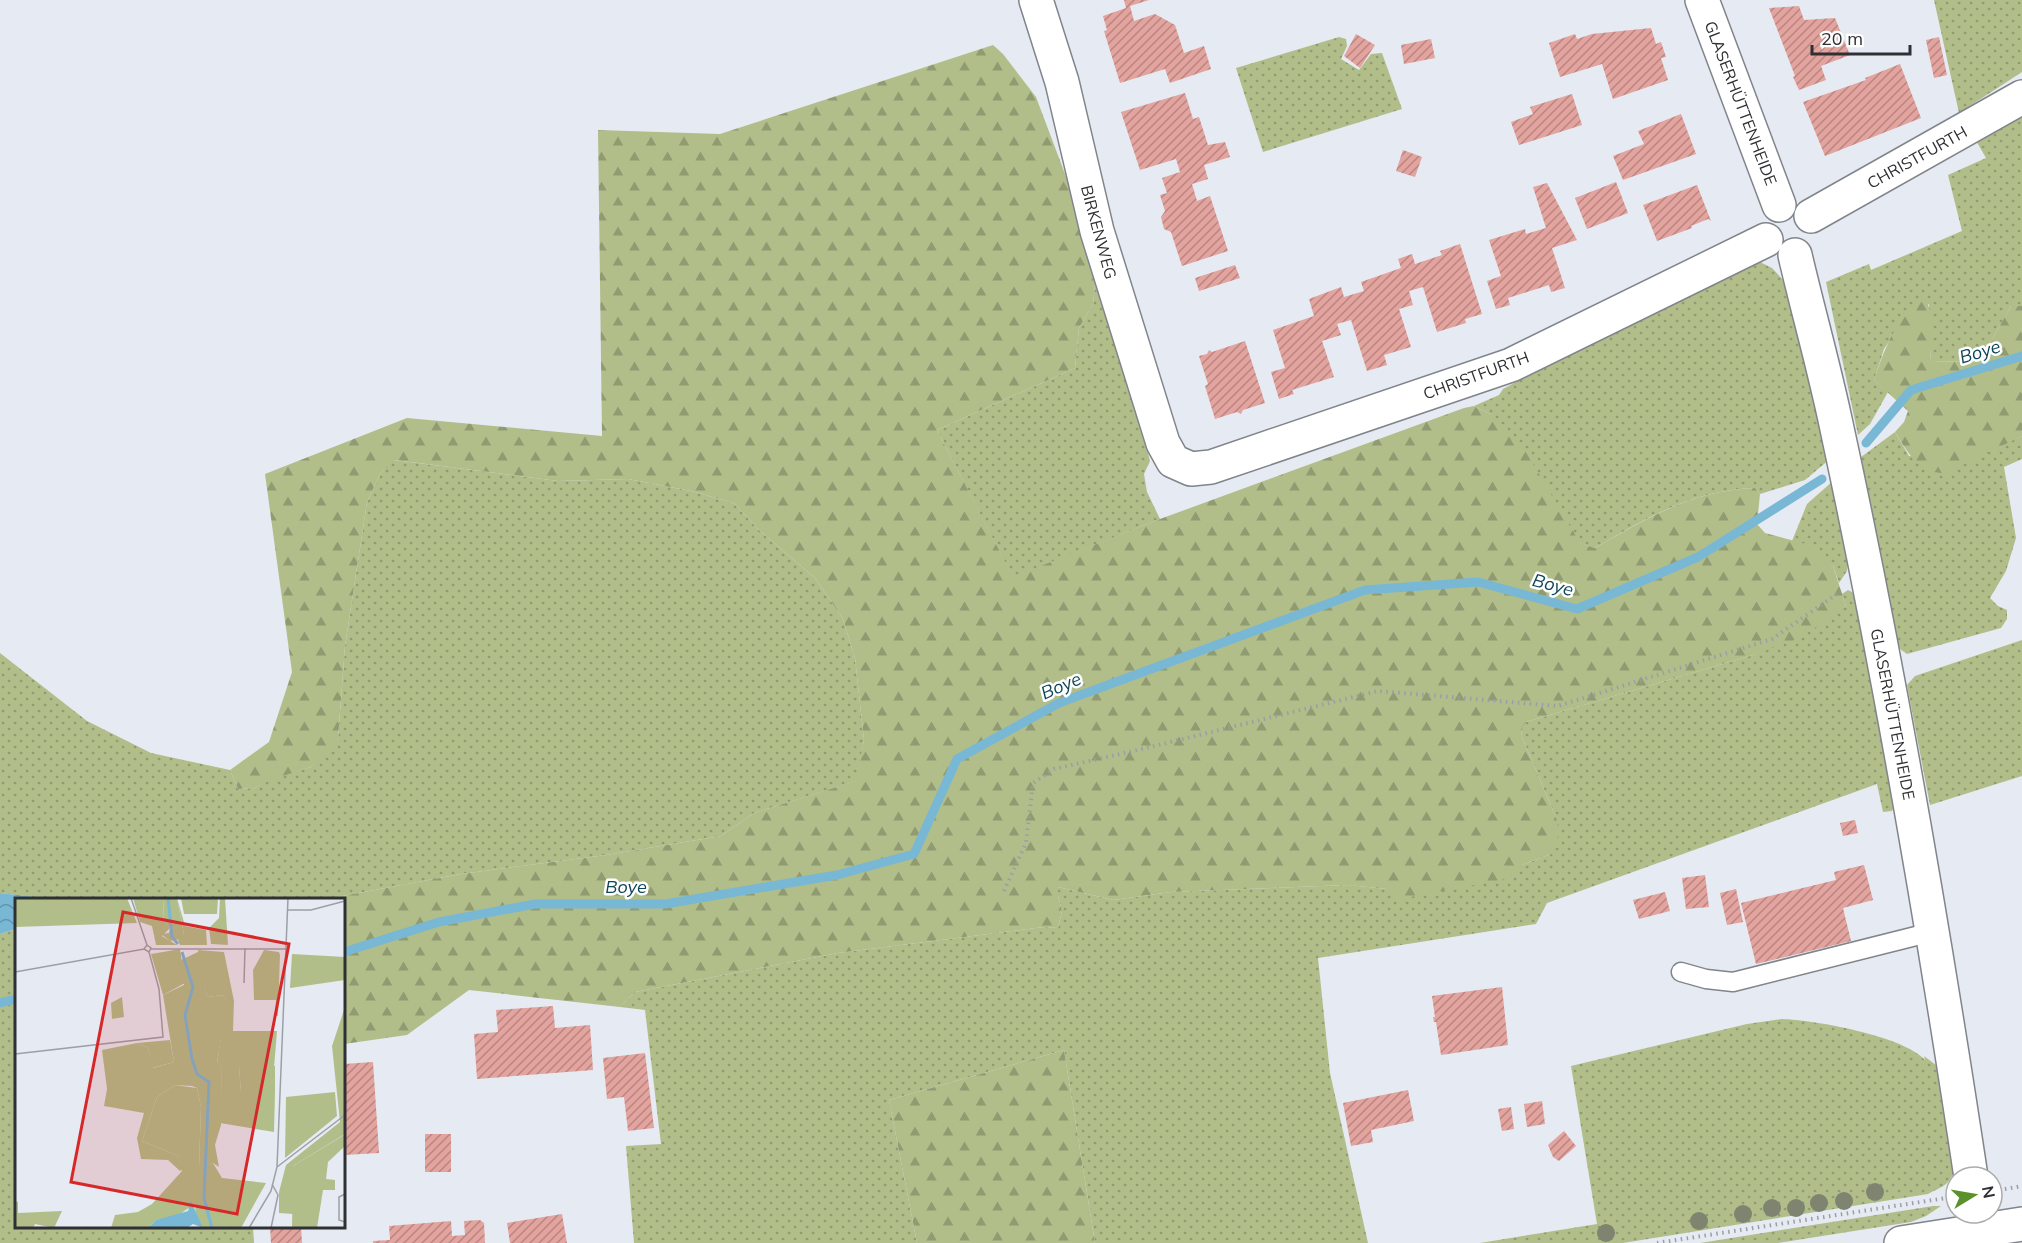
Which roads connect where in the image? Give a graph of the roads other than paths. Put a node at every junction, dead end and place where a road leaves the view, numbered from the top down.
1 (1036, 0) edge
2 (1702, 0) edge
3 (2022, 97) edge
4 (1779, 205) junction
5 (1811, 216) junction
6 (1766, 240) junction
7 (1795, 255) junction
8 (1173, 461) joint
9 (1932, 932) junction
10 (1681, 972) dead end
11 (1969, 1165) edge
12 (2004, 1223) edge
13 (2022, 1224) edge
14 (1967, 1225) edge
15 (1901, 1243) edge

1 - 8 street, BIRKENWEG
2 - 4 street, GLASERHÜTTENHEIDE
3 - 5 street, CHRISTFURTH
4 - 5 street
4 - 6 street
5 - 7 street
6 - 7 street
6 - 8 street, CHRISTFURTH
7 - 9 street, GLASERHÜTTENHEIDE
9 - 10 lane
9 - 11 street, GLASERHÜTTENHEIDE
12 - 13 street
14 - 15 street

